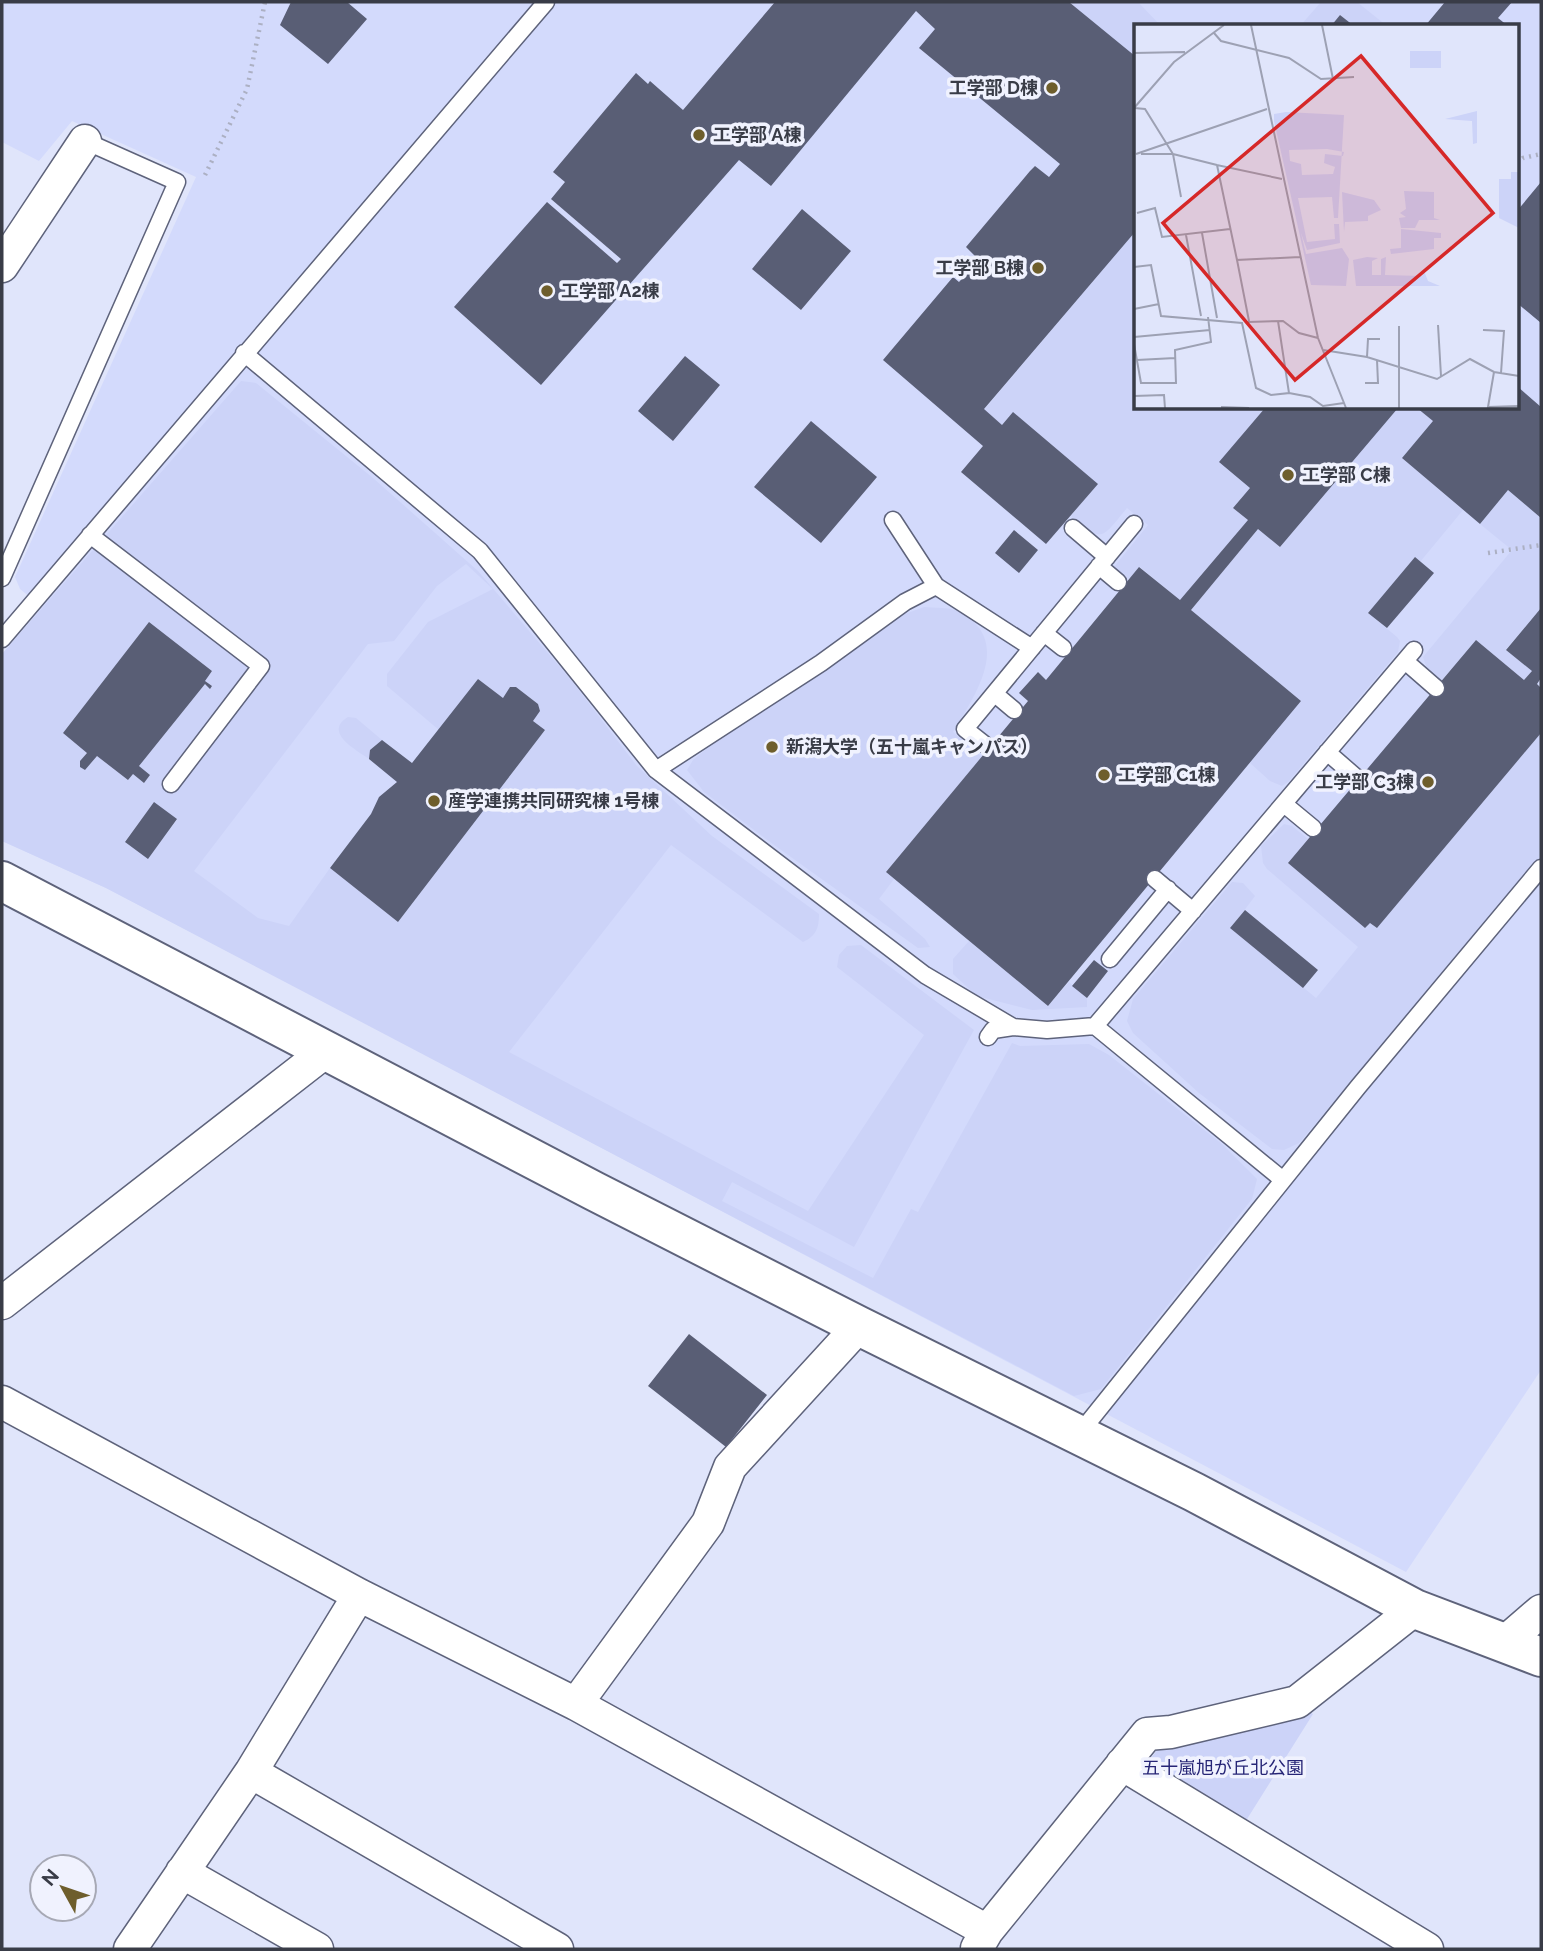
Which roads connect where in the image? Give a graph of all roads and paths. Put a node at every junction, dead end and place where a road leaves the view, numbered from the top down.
1 (546, 2) edge
2 (85, 141) joint
3 (1541, 154) edge
4 (1518, 162) edge
5 (2, 266) edge
6 (244, 353) junction
7 (893, 520) dead end
8 (1134, 524) dead end
9 (1073, 528) dead end
10 (90, 536) junction
11 (1541, 545) edge
12 (1488, 553) dead end
13 (1103, 561) junction
14 (2, 578) edge
15 (1118, 582) dead end
16 (936, 586) junction
17 (1044, 633) junction
18 (2, 639) edge
19 (1032, 648) junction
20 (1063, 648) dead end
21 (1436, 688) dead end
22 (995, 694) junction
23 (1014, 709) dead end
24 (984, 744) dead end
25 (1327, 752) junction
26 (656, 769) junction
27 (1358, 779) dead end
28 (171, 784) dead end
29 (1283, 804) junction
30 (1313, 828) dead end
31 (1541, 868) edge
32 (2, 881) edge
33 (1193, 911) junction
34 (1110, 959) dead end
35 (1095, 1026) junction
36 (1013, 1027) junction
37 (988, 1037) dead end
38 (326, 1051) junction
39 (1283, 1180) junction
40 (2, 1303) edge
41 (859, 1326) junction
42 (2, 1402) edge
43 (1079, 1434) junction
44 (359, 1595) junction
45 (1415, 1609) junction
46 (1541, 1611) edge
47 (1505, 1642) junction
48 (1541, 1657) edge
49 (576, 1704) junction
50 (1122, 1764) junction
51 (251, 1772) junction
52 (182, 1872) junction
53 (982, 1940) edge
54 (130, 1949) edge
55 (317, 1949) edge
56 (557, 1949) edge
57 (1427, 1949) edge

1 - 6 lane
2 - 5 street
2 - 14 lane
3 - 4 path
6 - 10 lane
6 - 26 lane
7 - 16 lane
8 - 13 lane
9 - 13 lane
10 - 18 lane
10 - 28 lane
11 - 12 path
13 - 15 lane
13 - 17 lane
16 - 19 lane
16 - 26 lane
17 - 19 lane
17 - 20 lane
19 - 22 lane
21 - 25 lane
22 - 23 lane
22 - 24 lane
25 - 27 lane
25 - 29 lane
26 - 36 lane
29 - 30 lane
29 - 33 lane
31 - 39 lane
32 - 38 street
33 - 34 lane
33 - 35 lane
35 - 36 lane
35 - 39 lane
36 - 37 lane
38 - 40 street
38 - 41 street
39 - 43 lane
41 - 43 street
41 - 49 street
42 - 44 street
43 - 45 street
44 - 49 street
44 - 51 street
45 - 47 street
45 - 50 street
46 - 47 street
47 - 48 street
49 - 53 street
50 - 53 street
50 - 57 street
51 - 52 street
51 - 56 street
52 - 54 street
52 - 55 street

